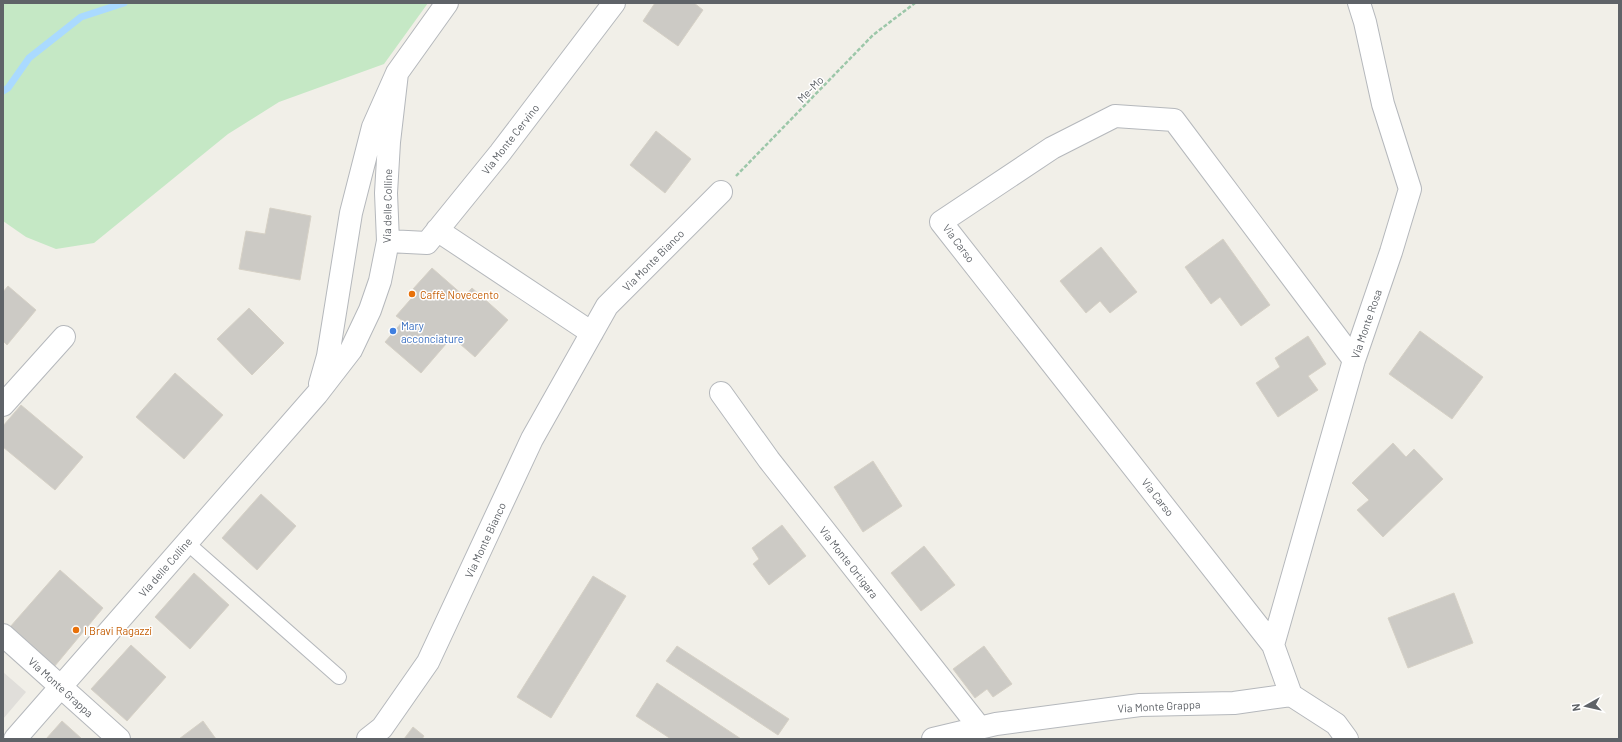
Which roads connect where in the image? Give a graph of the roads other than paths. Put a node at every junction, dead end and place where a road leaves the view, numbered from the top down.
1 (447, 3) edge
2 (614, 3) edge
3 (1359, 3) edge
4 (397, 73) junction
5 (721, 192) road end
6 (438, 230) junction
7 (388, 241) junction
8 (592, 333) junction
9 (64, 337) dead end
10 (1354, 360) junction
11 (721, 393) dead end
12 (317, 394) junction
13 (3, 405) edge
14 (186, 542) junction
15 (3, 635) edge
16 (1273, 645) junction
17 (338, 677) dead end
18 (61, 686) junction
19 (1291, 696) junction
20 (980, 728) junction
21 (15, 739) edge
22 (119, 739) edge
23 (368, 739) edge
24 (933, 739) edge
25 (1347, 739) edge

1 - 4 street, Via delle Colline
2 - 6 street, Via Monte Cervino
3 - 10 street, Via Monte Rosa
4 - 7 street, Via delle Colline
4 - 12 street, Via delle Colline
5 - 8 street, Via Monte Bianco
6 - 7 street, Via Monte Cervino
6 - 8 street
7 - 12 street, Via delle Colline
8 - 23 street, Via Monte Bianco
9 - 13 street
10 - 16 street, Via Monte Rosa
10 - 16 street, Via Carso
11 - 20 street, Via Monte Ortigara
12 - 14 street, Via delle Colline
14 - 17 lane
14 - 18 street, Via delle Colline
15 - 18 street, Via Monte Grappa
16 - 19 street, Via Carso
18 - 21 street, Via delle Colline
18 - 22 street, Via Monte Grappa
19 - 20 street, Via Monte Grappa
19 - 25 street
20 - 24 street, Via Monte Grappa

